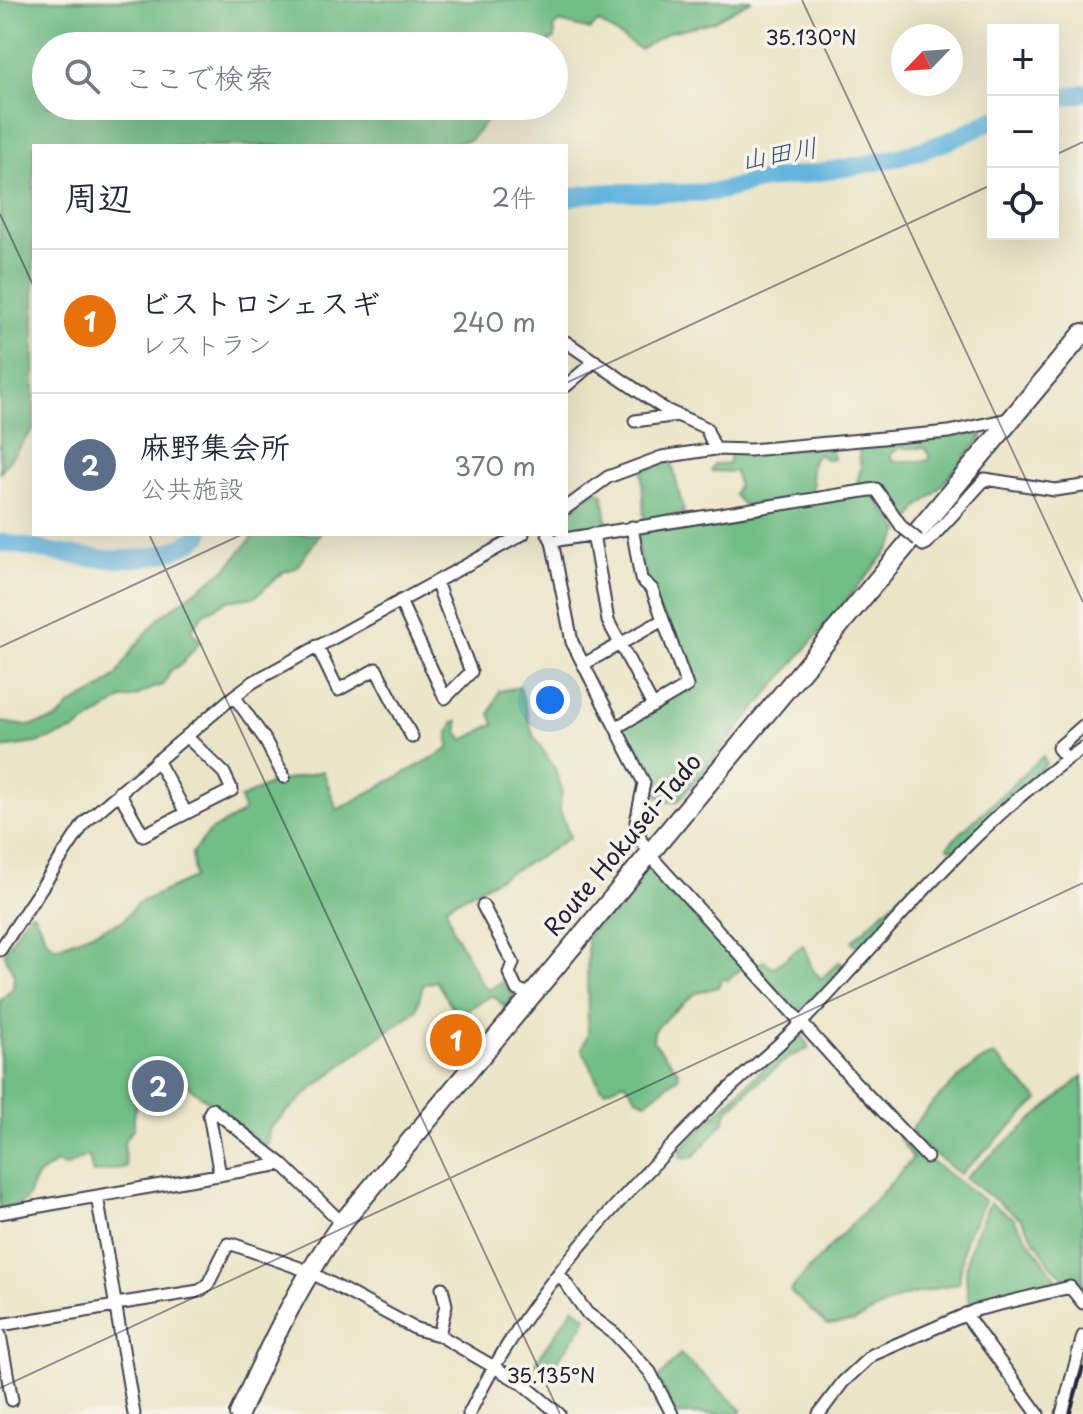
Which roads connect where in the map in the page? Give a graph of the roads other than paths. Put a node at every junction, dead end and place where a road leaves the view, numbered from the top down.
1 (1083, 333) edge
2 (568, 343) edge
3 (595, 361) junction
4 (568, 384) edge
5 (678, 415) junction
6 (1010, 419) junction
7 (635, 421) dead end
8 (715, 449) junction
9 (1083, 486) edge
10 (568, 507) edge
11 (632, 527) junction
12 (593, 534) junction
13 (519, 536) edge
14 (568, 536) edge
15 (550, 537) edge
16 (436, 582) junction
17 (400, 601) junction
18 (663, 620) junction
19 (620, 644) junction
20 (317, 646) junction
21 (584, 664) junction
22 (234, 696) junction
23 (653, 706) junction
24 (1083, 726) edge
25 (617, 727) junction
26 (186, 736) junction
27 (412, 737) dead end
28 (1083, 748) edge
29 (1067, 759) junction
30 (157, 760) junction
31 (284, 777) dead end
32 (119, 792) junction
33 (186, 813) junction
34 (649, 852) junction
35 (483, 906) dead end
36 (0, 950) edge
37 (530, 993) junction
38 (803, 1021) junction
39 (927, 1157) dead end
40 (282, 1164) junction
41 (220, 1175) junction
42 (97, 1196) junction
43 (0, 1213) edge
44 (342, 1223) junction
45 (308, 1271) junction
46 (560, 1275) junction
47 (442, 1288) dead end
48 (1083, 1303) edge
49 (116, 1305) junction
50 (965, 1314) junction
51 (0, 1325) edge
52 (0, 1335) edge
53 (439, 1335) junction
54 (1083, 1336) edge
55 (493, 1366) junction
56 (12, 1400) dead end
57 (1034, 1410) edge
58 (134, 1414) edge
59 (239, 1414) edge
60 (469, 1414) edge
61 (559, 1414) edge
62 (672, 1414) edge
63 (819, 1414) edge
64 (1018, 1414) edge
65 (1062, 1414) edge

1 - 6 main road, Route Hokusei-Tado
2 - 3 street
3 - 4 street
3 - 5 street
5 - 7 street
5 - 8 street
6 - 8 street
6 - 34 main road, Route Hokusei-Tado
8 - 10 street
9 - 11 street, bridge
11 - 12 street
11 - 18 street
12 - 14 street
12 - 19 street
13 - 16 street
15 - 21 street
16 - 17 street
16 - 17 street
17 - 20 street
18 - 19 street
18 - 23 street
19 - 21 street
19 - 23 street
20 - 22 street
20 - 27 street
21 - 25 street
22 - 26 street
22 - 31 street
23 - 25 street
24 - 29 street
25 - 34 street
26 - 30 street
26 - 33 street
28 - 29 street
29 - 38 street
30 - 32 street
30 - 33 street
32 - 33 street
32 - 36 street
34 - 37 main road, Route Hokusei-Tado
34 - 38 street
35 - 37 street
37 - 44 main road, Route Hokusei-Tado
38 - 39 street
38 - 46 street
40 - 41 street
40 - 41 street
40 - 44 street
41 - 42 street
42 - 43 street
42 - 49 street
44 - 45 main road, Route Hokusei-Tado
45 - 49 street
45 - 53 street
45 - 59 main road, Route Hokusei-Tado
46 - 55 street
46 - 62 street
47 - 53 street
48 - 50 street
49 - 51 street
49 - 58 street
50 - 57 street
50 - 63 street
52 - 56 street
53 - 55 street
54 - 65 street
55 - 60 street
55 - 61 street
57 - 64 street

